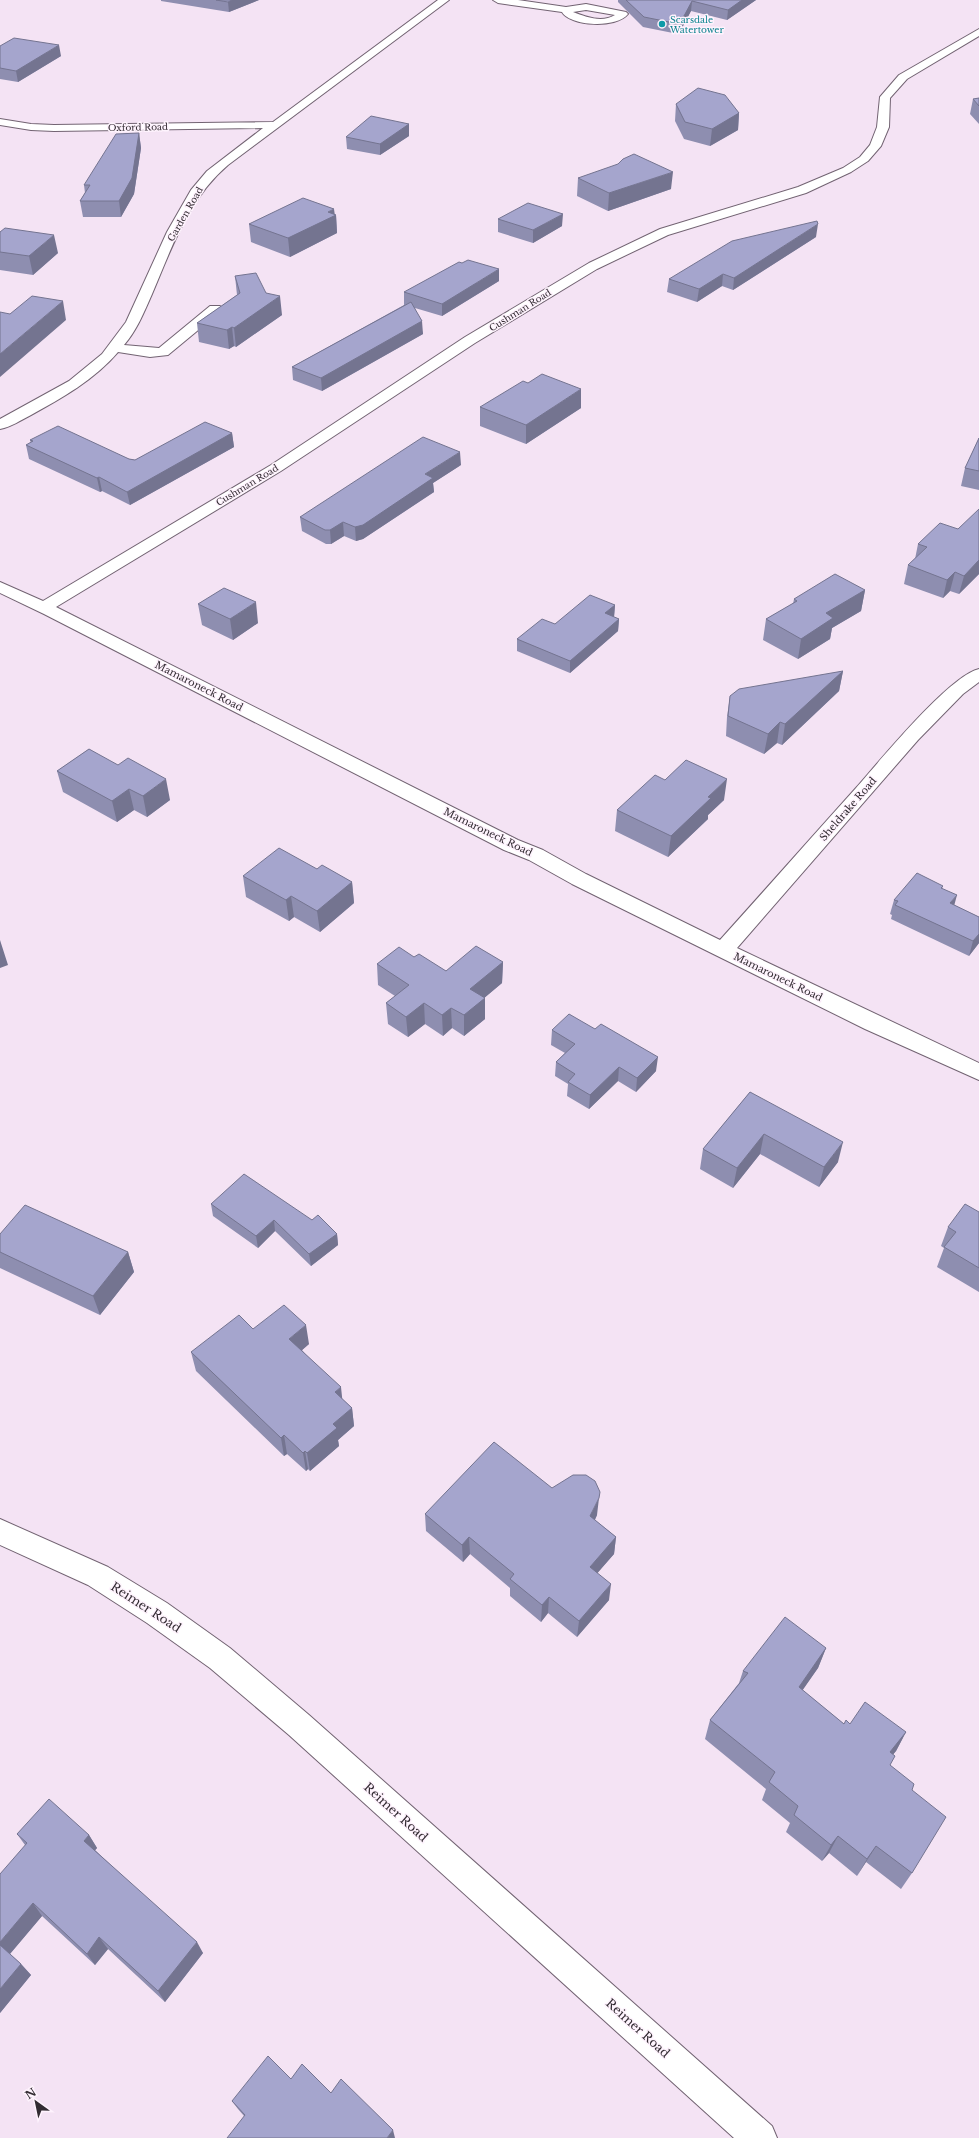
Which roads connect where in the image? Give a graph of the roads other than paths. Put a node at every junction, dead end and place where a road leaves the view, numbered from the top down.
1 (444, 0) edge
2 (498, 0) edge
3 (566, 10) dead end
4 (979, 32) edge
5 (0, 122) edge
6 (276, 125) junction
7 (215, 309) edge
8 (115, 348) junction
9 (0, 425) edge
10 (0, 587) edge
11 (44, 607) junction
12 (979, 674) edge
13 (724, 950) junction
14 (979, 1072) edge
15 (0, 1532) edge
16 (760, 2138) edge

1 - 6 street, Garden Road
2 - 3 street
4 - 11 street, Cushman Road
5 - 6 street, Oxford Road
6 - 8 street, Garden Road
7 - 8 street
8 - 9 street, Garden Road
10 - 11 street, Mamaroneck Road
11 - 13 street, Mamaroneck Road
12 - 13 street, Sheldrake Road
13 - 14 street, Mamaroneck Road
15 - 16 street, Reimer Road

